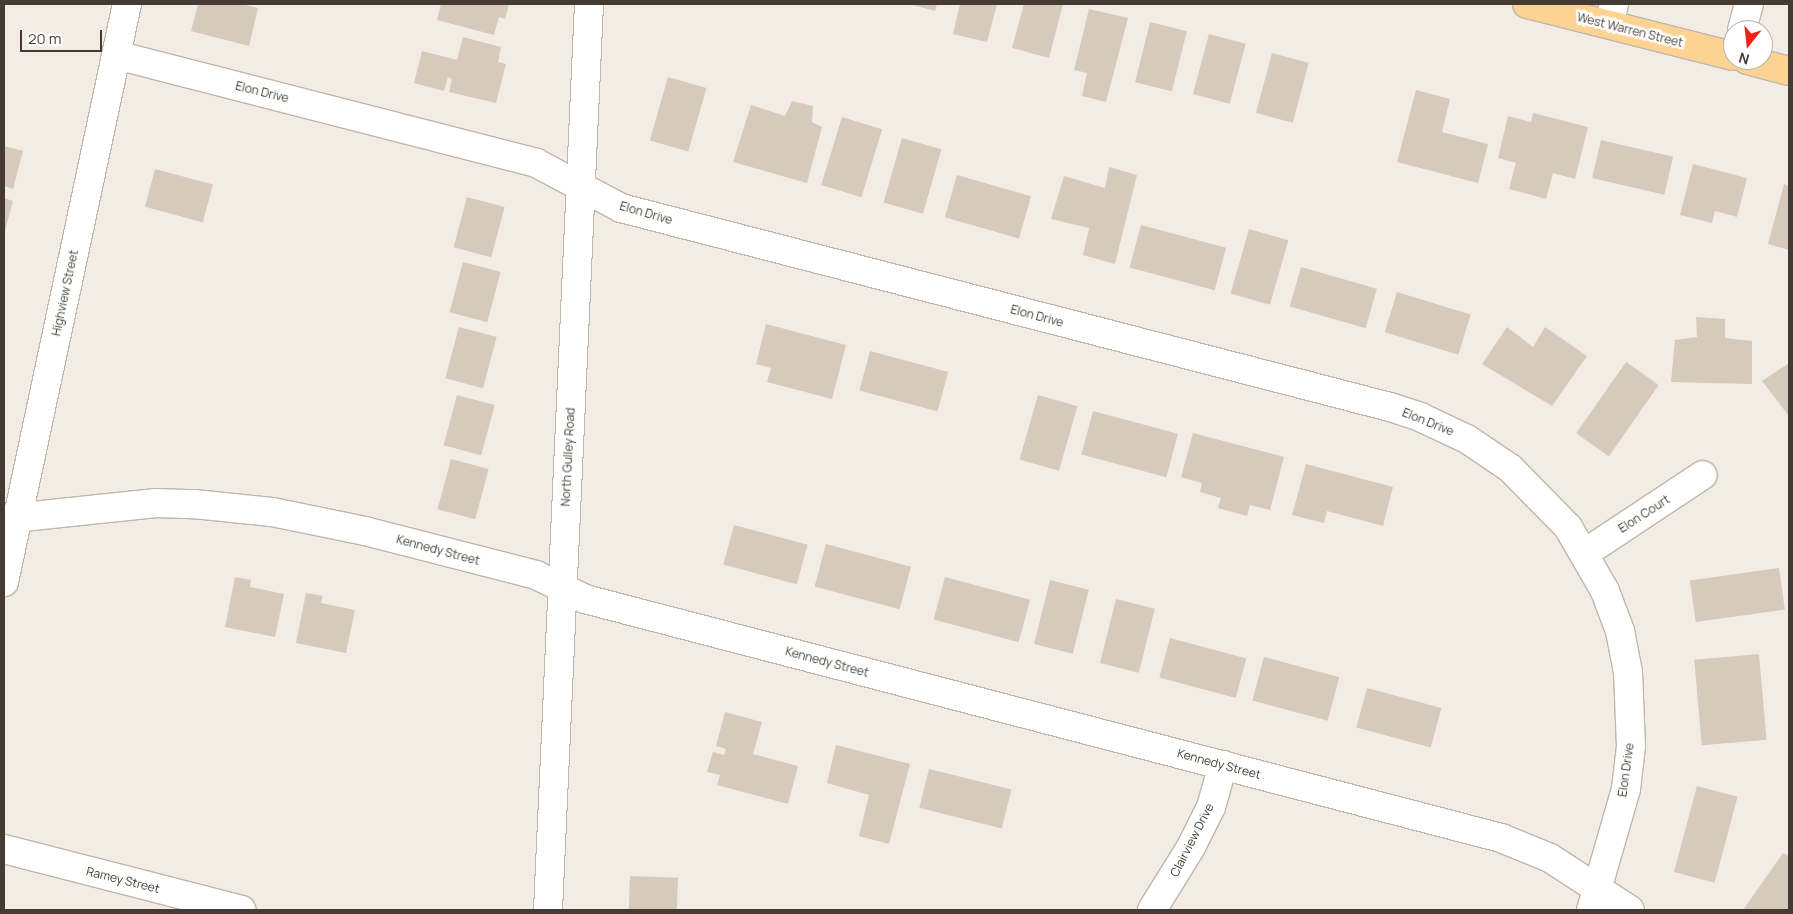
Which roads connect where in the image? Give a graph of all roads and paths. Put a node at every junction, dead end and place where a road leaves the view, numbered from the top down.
1 (127, 4) edge
2 (589, 4) edge
3 (1527, 4) edge
4 (1749, 4) edge
5 (1612, 14) edge
6 (1745, 20) edge
7 (1723, 53) edge
8 (116, 55) junction
9 (1773, 67) edge
10 (1789, 71) edge
11 (581, 185) junction
12 (1703, 475) dead end
13 (11, 518) edge
14 (1585, 553) junction
15 (4, 582) edge
16 (562, 587) junction
17 (1222, 765) junction
18 (4, 849) edge
19 (1595, 899) edge
20 (241, 910) edge
21 (548, 910) edge
22 (1152, 910) edge
23 (1630, 910) edge

1 - 8 street, Highview Street
2 - 11 street, North Gulley Road
3 - 5 main road, West Warren Street
4 - 6 street
5 - 7 main road, West Warren Street
8 - 11 street, Elon Drive
8 - 13 street, Highview Street
9 - 10 main road
11 - 14 street, Elon Drive
11 - 16 street, North Gulley Road
12 - 14 street, Elon Court
13 - 15 street, Highview Street
13 - 16 street, Kennedy Street
14 - 19 street, Elon Drive
16 - 17 street, Kennedy Street
16 - 21 street, North Gulley Road
17 - 19 street, Kennedy Street
17 - 22 street, Clairview Drive
18 - 20 street, Ramey Street
19 - 23 street, Kennedy Street

